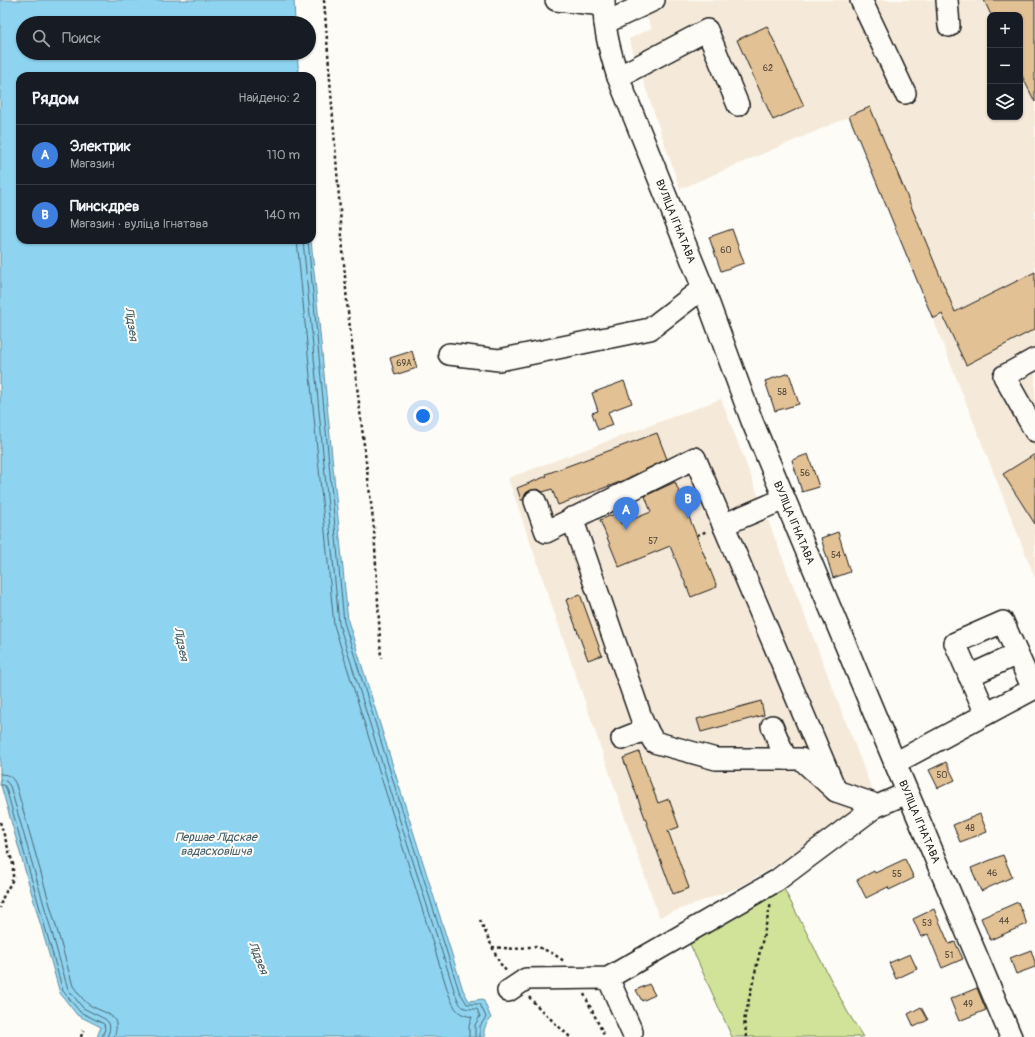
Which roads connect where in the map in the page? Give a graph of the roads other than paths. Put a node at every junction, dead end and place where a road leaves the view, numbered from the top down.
1 (556, 0) edge
2 (654, 0) edge
3 (861, 0) edge
4 (947, 0) edge
5 (604, 9) edge
6 (949, 26) dead end
7 (618, 77) junction
8 (905, 93) dead end
9 (738, 105) dead end
10 (702, 288) junction
11 (448, 354) dead end
12 (1035, 359) edge
13 (1035, 431) edge
14 (784, 499) junction
15 (535, 501) dead end
16 (572, 518) junction
17 (723, 525) junction
18 (1017, 654) junction
19 (969, 676) junction
20 (1034, 689) edge
21 (986, 714) junction
22 (772, 726) dead end
23 (647, 729) junction
24 (622, 739) dead end
25 (786, 759) junction
26 (895, 764) junction
27 (836, 791) junction
28 (907, 793) junction
29 (875, 807) junction
30 (608, 978) junction
31 (508, 991) dead end
32 (632, 1032) dead end
33 (1011, 1037) edge

1 - 5 street
2 - 5 street
3 - 8 street
4 - 6 street
5 - 7 street, ВУЛІЦА ІГНАТАВА
7 - 9 street
7 - 10 street, ВУЛІЦА ІГНАТАВА
10 - 11 street
10 - 14 street, ВУЛІЦА ІГНАТАВА
12 - 13 street
14 - 17 street
14 - 26 street, ВУЛІЦА ІГНАТАВА
15 - 16 street
16 - 17 street
16 - 23 street
17 - 27 street
18 - 19 street
18 - 19 street
18 - 20 street
19 - 21 street
20 - 21 street
21 - 26 street
22 - 25 street
23 - 24 street
23 - 25 street
25 - 27 street
26 - 28 street, ВУЛІЦА ІГНАТАВА
27 - 29 street
28 - 29 street
28 - 33 street, ВУЛІЦА ІГНАТАВА
29 - 30 street
30 - 31 street
30 - 32 street

